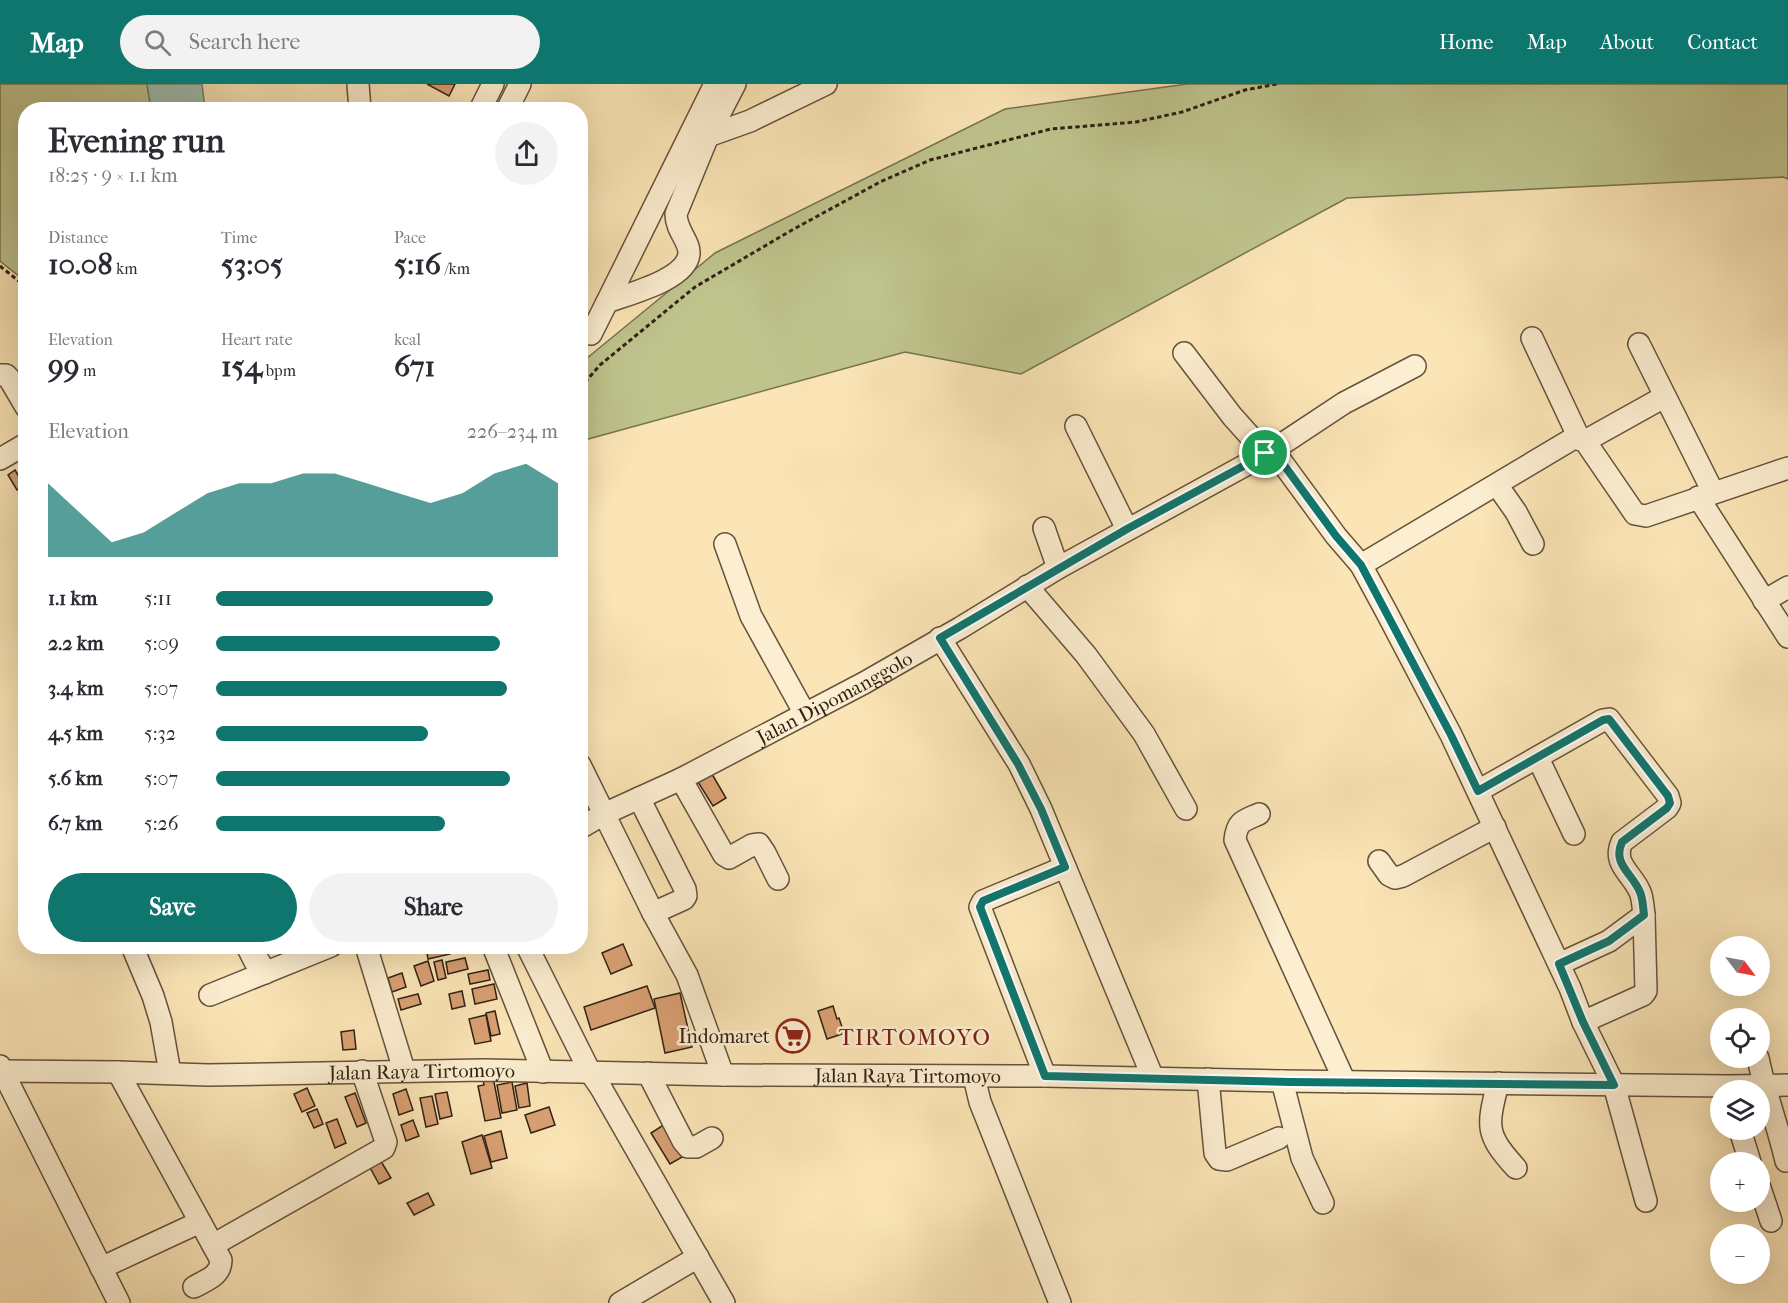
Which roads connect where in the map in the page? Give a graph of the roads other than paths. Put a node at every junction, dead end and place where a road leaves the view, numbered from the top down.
1 (358, 84) edge
2 (493, 84) edge
3 (520, 84) edge
4 (715, 84) edge
5 (735, 84) edge
6 (826, 84) edge
7 (359, 102) edge
8 (484, 102) edge
9 (511, 102) edge
10 (701, 132) junction
11 (607, 302) junction
12 (591, 334) dead end
13 (1532, 338) dead end
14 (1639, 344) dead end
15 (1184, 353) dead end
16 (1415, 366) dead end
17 (0, 375) edge
18 (18, 393) edge
19 (1664, 397) junction
20 (1076, 426) dead end
21 (1582, 440) junction
22 (18, 449) edge
23 (1269, 451) junction
24 (0, 459) edge
25 (1788, 468) edge
26 (1497, 485) junction
27 (1706, 495) junction
28 (1044, 528) dead end
29 (1127, 529) junction
30 (725, 544) dead end
31 (1533, 544) dead end
32 (1361, 565) junction
33 (1058, 568) junction
34 (1027, 586) junction
35 (1788, 587) edge
36 (1764, 601) junction
37 (1788, 637) edge
38 (940, 638) junction
39 (805, 714) junction
40 (1538, 758) junction
41 (681, 779) junction
42 (588, 782) edge
43 (1478, 791) junction
44 (639, 798) junction
45 (1186, 809) dead end
46 (603, 814) junction
47 (1259, 814) dead end
48 (588, 823) edge
49 (1495, 827) junction
50 (1574, 834) dead end
51 (1379, 861) dead end
52 (1065, 867) junction
53 (778, 879) dead end
54 (653, 913) junction
55 (1644, 915) junction
56 (135, 954) edge
57 (251, 954) edge
58 (312, 954) edge
59 (368, 954) edge
60 (496, 954) edge
61 (531, 954) edge
62 (1559, 964) junction
63 (265, 973) junction
64 (210, 995) dead end
65 (1583, 1022) junction
66 (404, 1070) junction
67 (8, 1071) edge
68 (362, 1071) junction
69 (118, 1072) junction
70 (543, 1072) junction
71 (590, 1072) junction
72 (170, 1073) junction
73 (648, 1073) junction
74 (723, 1075) junction
75 (1045, 1076) junction
76 (974, 1077) junction
77 (1153, 1078) junction
78 (1208, 1079) junction
79 (1282, 1081) junction
80 (1345, 1082) junction
81 (1498, 1083) junction
82 (1770, 1084) edge
83 (1614, 1085) junction
84 (1788, 1085) edge
85 (1710, 1088) edge
86 (1770, 1105) edge
87 (712, 1138) dead end
88 (1279, 1138) dead end
89 (1786, 1161) dead end
90 (1516, 1168) dead end
91 (1646, 1201) dead end
92 (1323, 1203) dead end
93 (1768, 1212) edge
94 (1771, 1221) dead end
95 (200, 1222) junction
96 (213, 1245) junction
97 (698, 1257) junction
98 (101, 1268) junction
99 (194, 1287) dead end
100 (119, 1303) edge
101 (620, 1303) edge
102 (724, 1303) edge
103 (1060, 1303) edge

1 - 7 street
2 - 8 street
3 - 9 street
4 - 10 street
5 - 10 street
6 - 10 street
10 - 11 street
10 - 11 street
11 - 12 street
13 - 21 street
14 - 19 street
15 - 23 street
16 - 23 street, Jalan Dipomanggolo
17 - 18 street
19 - 21 street
19 - 27 street
20 - 29 street
21 - 26 street
21 - 27 street
22 - 24 street
23 - 29 street, Jalan Dipomanggolo
23 - 32 street
25 - 27 street
26 - 31 street
26 - 32 street
27 - 36 street
28 - 33 street
29 - 33 street, Jalan Dipomanggolo
30 - 39 street
32 - 43 street
33 - 34 street, Jalan Dipomanggolo
34 - 38 street, Jalan Dipomanggolo
34 - 45 street
35 - 36 street
36 - 37 street
38 - 39 street, Jalan Dipomanggolo
38 - 52 street
39 - 41 street, Jalan Dipomanggolo
40 - 43 street
40 - 50 street
40 - 55 street
41 - 44 street, Jalan Dipomanggolo
41 - 53 street
42 - 46 street
43 - 49 street
44 - 46 street, Jalan Dipomanggolo
44 - 54 street
46 - 48 street, Jalan Dipomanggolo
46 - 54 street
47 - 80 street
49 - 51 street
49 - 62 street
52 - 75 street
52 - 77 street
54 - 74 street
55 - 62 street
55 - 65 street
56 - 72 street
57 - 63 street
58 - 63 street
59 - 66 street
60 - 70 street
61 - 71 street
62 - 65 street
63 - 64 street
65 - 83 street
66 - 68 street, Jalan Raya Tirtomoyo
66 - 70 street, Jalan Raya Tirtomoyo
67 - 69 street, Jalan Raya Tirtomoyo
67 - 98 street
68 - 72 street, Jalan Raya Tirtomoyo
68 - 96 street
69 - 72 street, Jalan Raya Tirtomoyo
69 - 95 street
70 - 71 street, Jalan Raya Tirtomoyo
71 - 73 street, Jalan Raya Tirtomoyo
71 - 97 street
73 - 74 street, Jalan Raya Tirtomoyo
73 - 87 street
74 - 76 street, Jalan Raya Tirtomoyo
75 - 76 street, Jalan Raya Tirtomoyo
75 - 77 street, Jalan Raya Tirtomoyo
76 - 103 street
77 - 78 street, Jalan Raya Tirtomoyo
78 - 79 street, Jalan Raya Tirtomoyo
78 - 88 street
79 - 80 street, Jalan Raya Tirtomoyo
79 - 92 street
80 - 81 street, Jalan Raya Tirtomoyo
81 - 83 street, Jalan Raya Tirtomoyo
81 - 90 street
82 - 84 street, Jalan Raya Tirtomoyo
83 - 85 street, Jalan Raya Tirtomoyo
83 - 91 street
86 - 89 street
93 - 94 street
95 - 96 street
95 - 98 street
96 - 99 street
97 - 101 street
97 - 102 street
98 - 100 street

